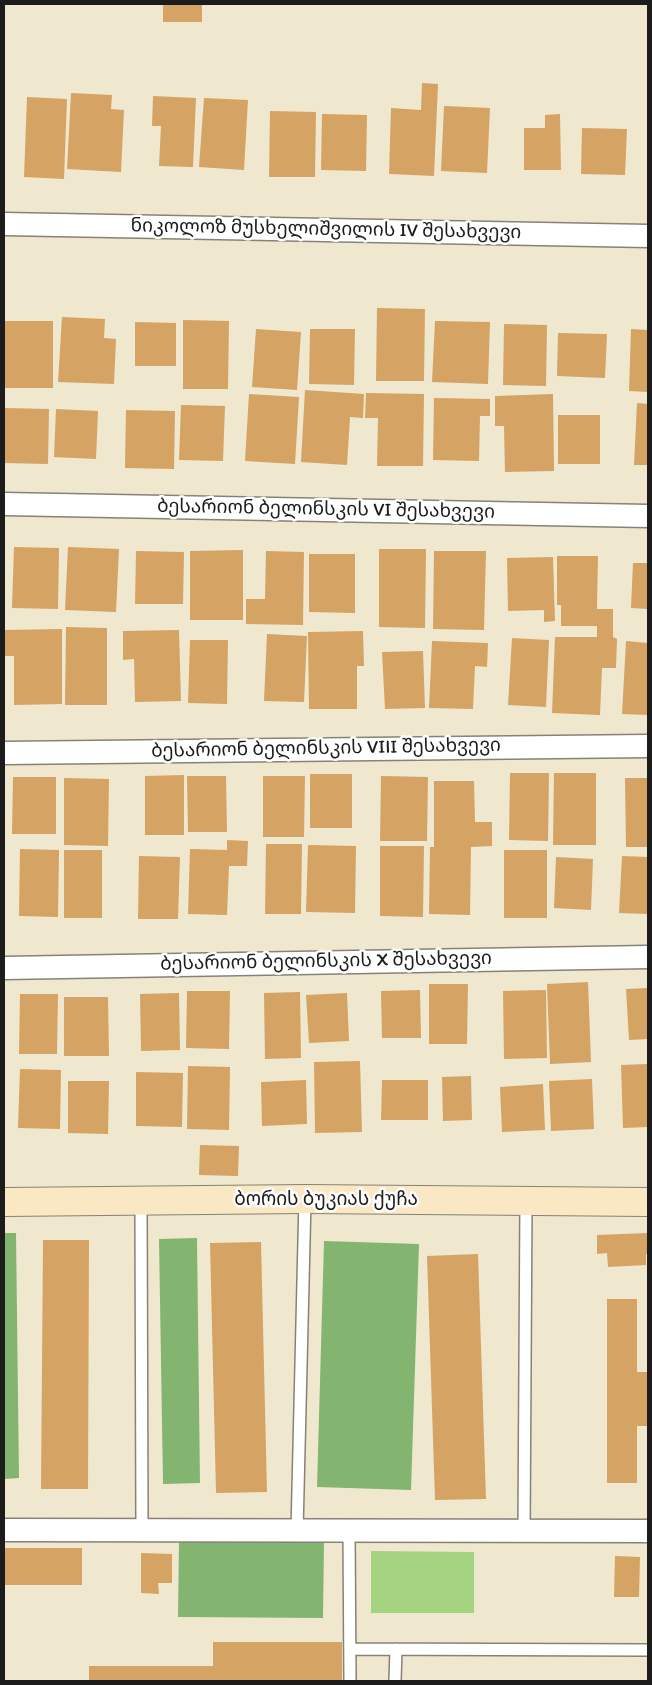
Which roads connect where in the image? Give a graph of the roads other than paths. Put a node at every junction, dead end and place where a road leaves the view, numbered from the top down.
1 (4, 224) edge
2 (648, 236) edge
3 (4, 504) edge
4 (648, 516) edge
5 (648, 746) edge
6 (4, 753) edge
7 (648, 957) edge
8 (4, 968) edge
9 (305, 1199) junction
10 (141, 1200) junction
11 (526, 1201) junction
12 (4, 1202) edge
13 (648, 1202) edge
14 (4, 1530) edge
15 (142, 1530) junction
16 (297, 1531) junction
17 (348, 1531) junction
18 (524, 1531) junction
19 (648, 1531) edge
20 (350, 1649) junction
21 (396, 1649) junction
22 (648, 1650) edge
23 (350, 1681) edge
24 (395, 1681) edge

1 - 2 street, ნიკოლოზ მუსხელიშვილის IV შესახვევი
3 - 4 street, ბესარიონ ბელინსკის VI შესახვევი
5 - 6 street, ბესარიონ ბელინსკის VIII შესახვევი
7 - 8 street, ბესარიონ ბელინსკის X შესახვევი
9 - 10 street, ბორის ბუკიას ქუჩა
9 - 11 street, ბორის ბუკიას ქუჩა
9 - 16 lane
10 - 12 street, ბორის ბუკიას ქუჩა
10 - 15 lane
11 - 13 street, ბორის ბუკიას ქუჩა
11 - 18 lane
14 - 15 street
15 - 16 street
16 - 17 street
17 - 18 street
17 - 20 lane
18 - 19 street
20 - 21 lane
20 - 23 lane
21 - 22 lane
21 - 24 lane

